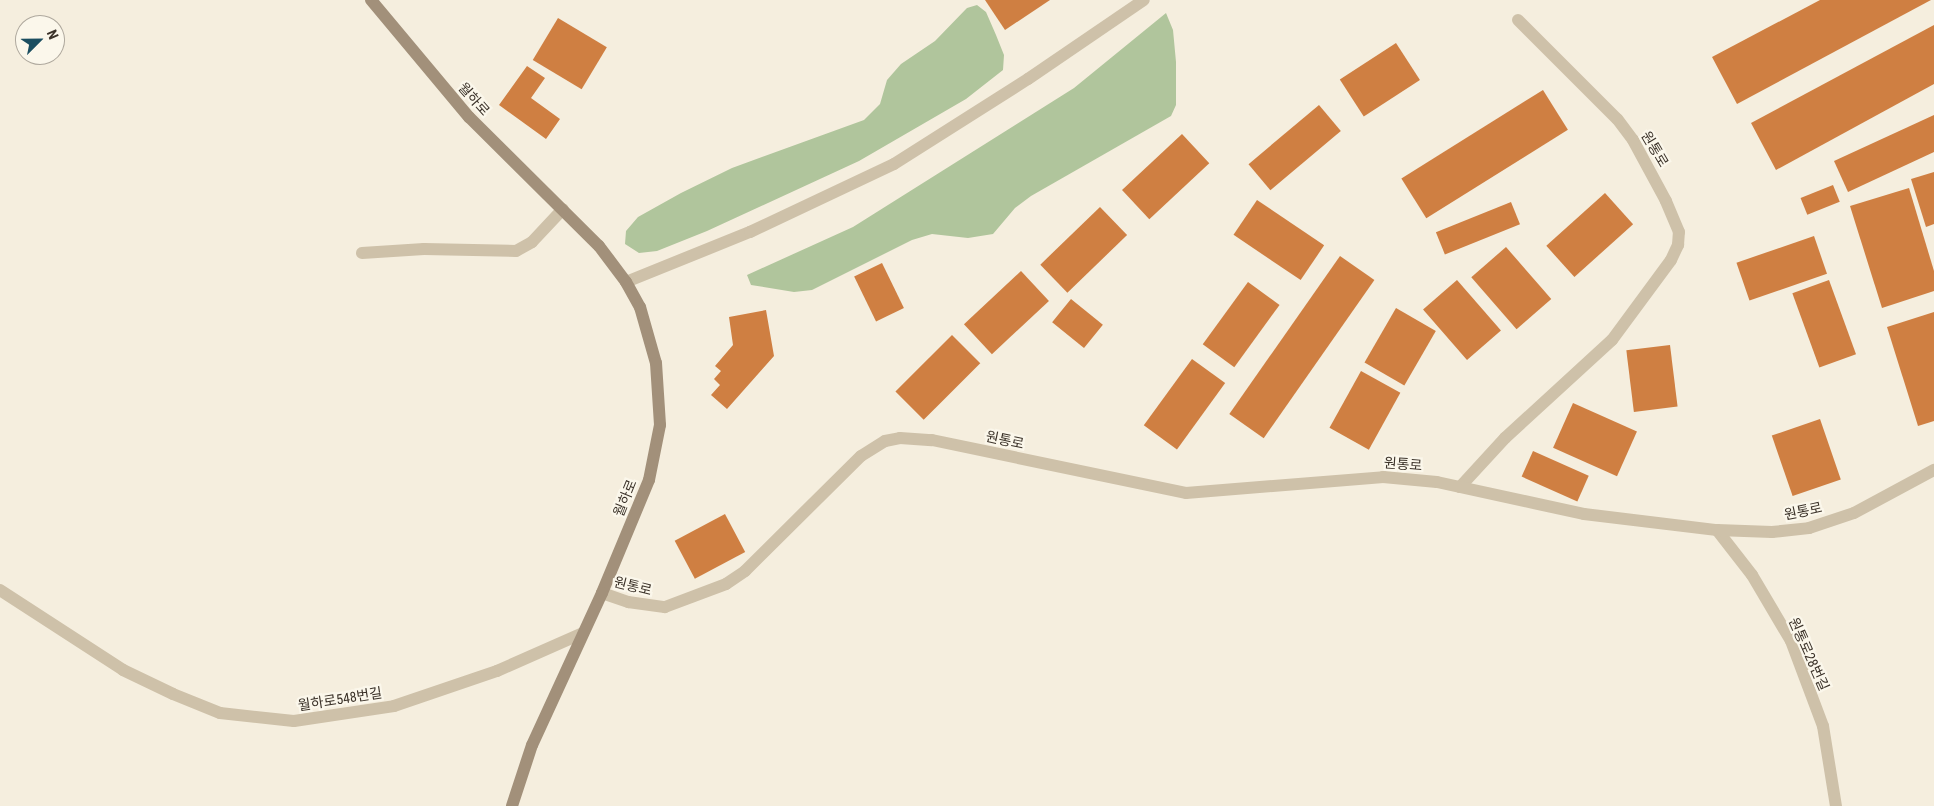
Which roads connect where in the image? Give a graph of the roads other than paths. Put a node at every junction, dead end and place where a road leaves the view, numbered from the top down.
1 (371, 0) edge
2 (1144, 0) edge
3 (1518, 20) dead end
4 (563, 209) junction
5 (362, 253) dead end
6 (626, 282) junction
7 (1934, 470) edge
8 (1460, 487) junction
9 (1717, 530) junction
10 (0, 590) edge
11 (602, 593) junction
12 (583, 633) junction
13 (512, 806) edge
14 (1836, 806) edge

1 - 4 street, 월하로
2 - 6 street
3 - 8 street, 원통로
4 - 5 street
4 - 6 street, 월하로
6 - 11 street, 월하로
7 - 9 street, 원통로
8 - 9 street, 원통로
8 - 11 street, 원통로
9 - 14 street, 원통로28번길
10 - 12 street, 월하로548번길
11 - 12 street, 월하로
12 - 13 street, 월하로

